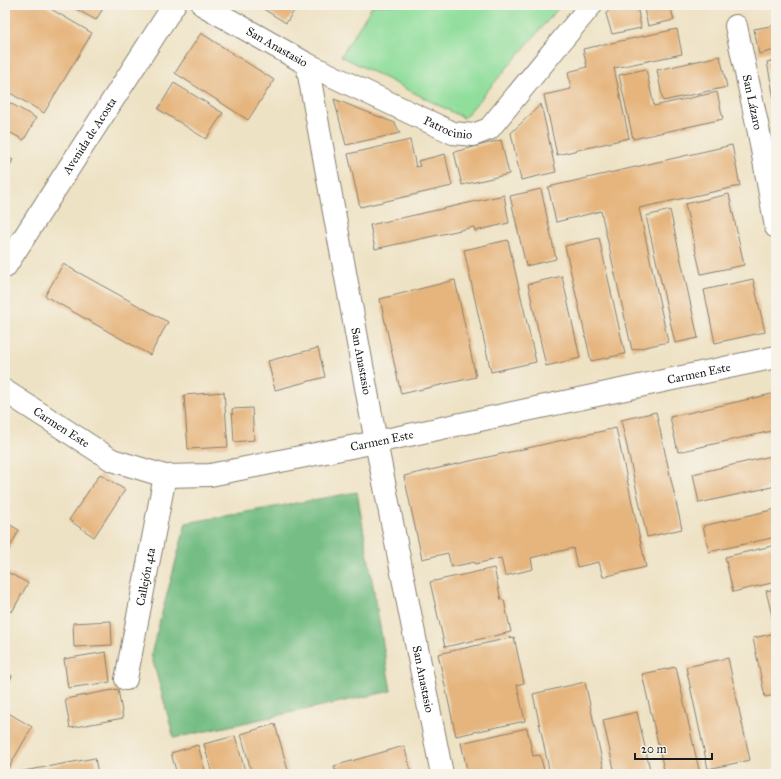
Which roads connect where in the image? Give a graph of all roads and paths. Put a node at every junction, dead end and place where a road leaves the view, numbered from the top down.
1 (174, 5) edge
2 (203, 5) edge
3 (591, 5) edge
4 (736, 26) dead end
5 (307, 64) junction
6 (776, 227) edge
7 (5, 266) edge
8 (776, 357) edge
9 (5, 391) edge
10 (376, 442) junction
11 (165, 476) junction
12 (126, 679) dead end
13 (442, 774) edge

1 - 7 street, Avenida de Acosta
2 - 5 street, San Anastasio
3 - 5 street, Patrocinio
4 - 6 street, San Lázaro
5 - 10 street, San Anastasio
8 - 10 street, Carmen Este
9 - 11 street, Carmen Este
10 - 11 street, Carmen Este
10 - 13 street, San Anastasio
11 - 12 street, Callejón 4ta

